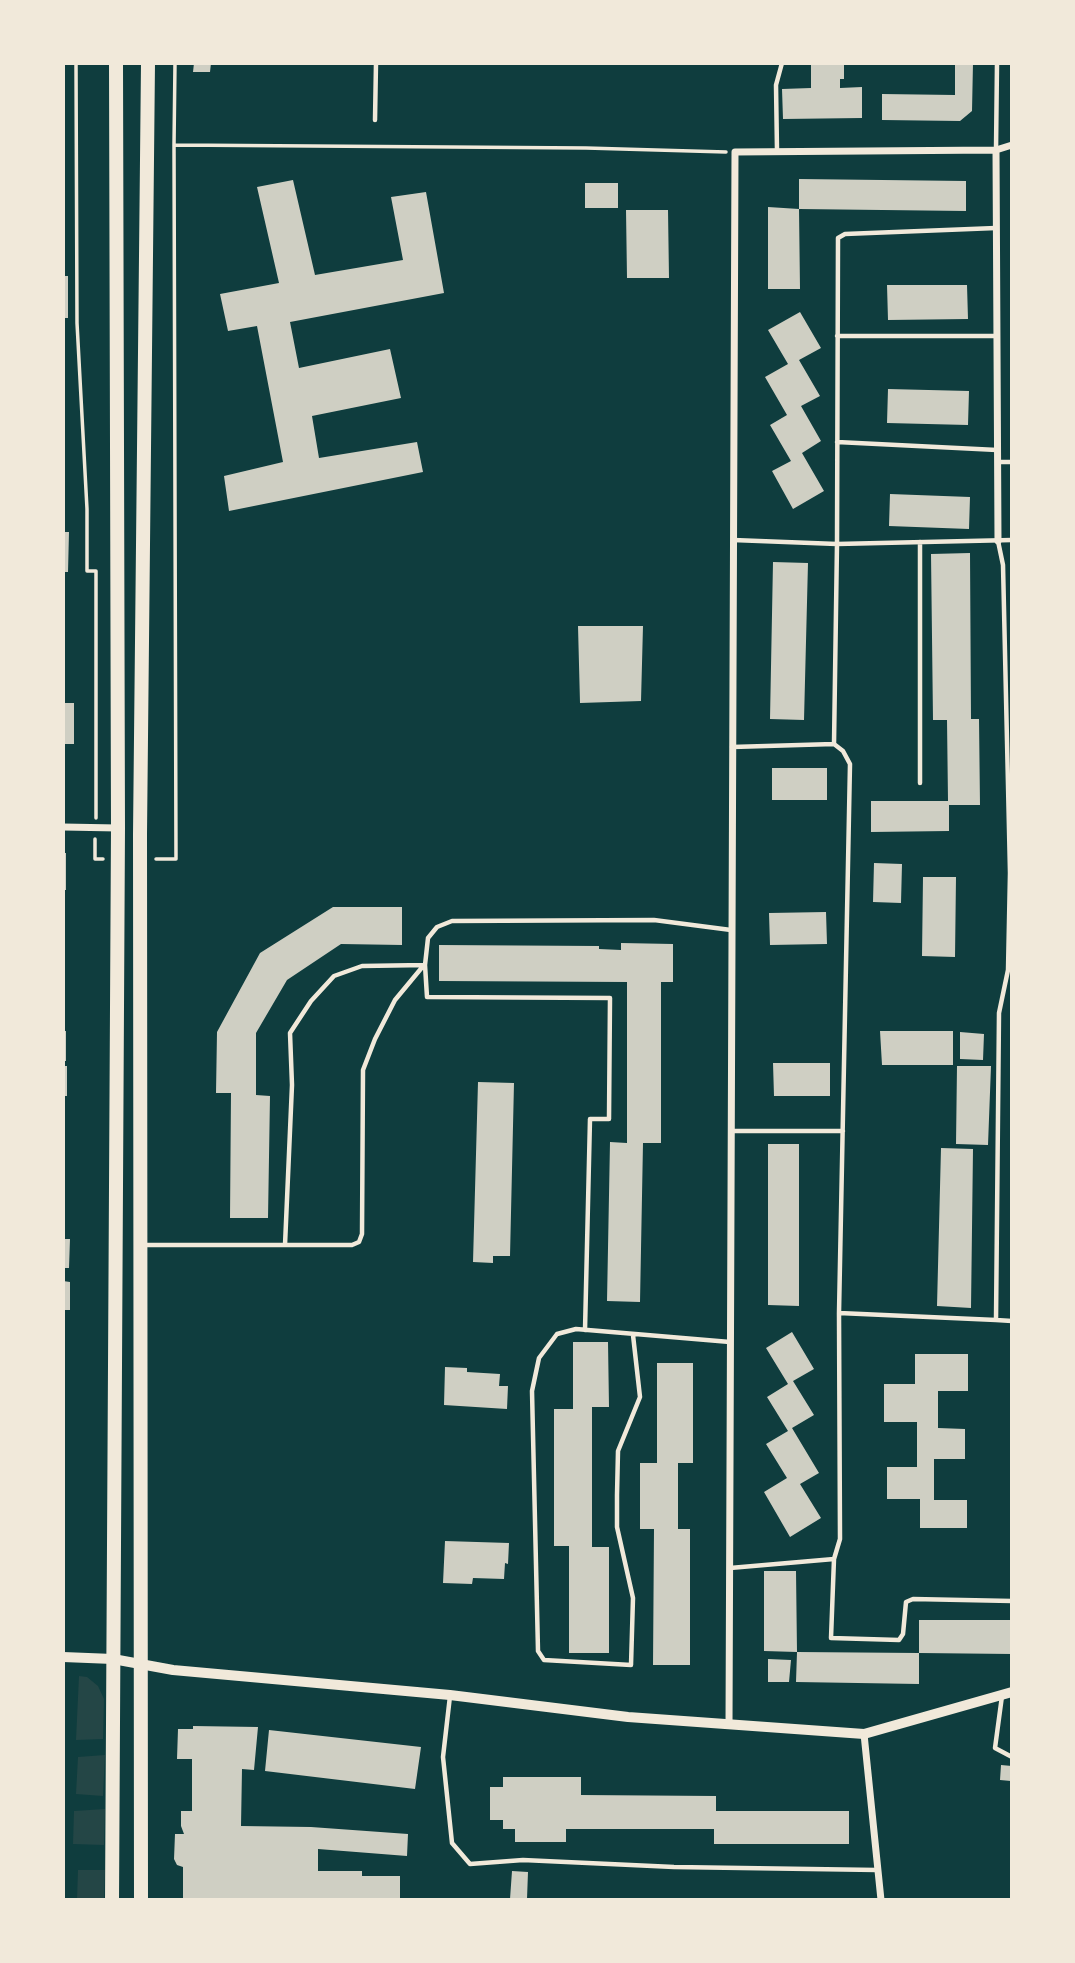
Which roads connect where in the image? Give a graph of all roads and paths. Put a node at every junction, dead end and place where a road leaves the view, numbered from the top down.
1 (116, 63) edge
2 (148, 63) edge
3 (175, 63) edge
4 (376, 63) edge
5 (782, 63) edge
6 (997, 63) edge
7 (375, 120) dead end
8 (1012, 145) edge
9 (996, 150) junction
10 (735, 152) junction
11 (777, 152) junction
12 (997, 228) junction
13 (837, 336) junction
14 (998, 336) junction
15 (837, 442) junction
16 (998, 450) junction
17 (998, 462) junction
18 (1012, 462) edge
19 (733, 540) junction
20 (1012, 540) edge
21 (998, 541) junction
22 (919, 542) junction
23 (837, 544) junction
24 (834, 744) junction
25 (732, 747) junction
26 (920, 783) dead end
27 (63, 827) edge
28 (118, 828) junction
29 (1011, 873) edge
30 (731, 930) junction
31 (425, 965) junction
32 (1010, 970) edge
33 (730, 1131) junction
34 (843, 1131) junction
35 (141, 1245) junction
36 (285, 1245) junction
37 (839, 1313) junction
38 (996, 1320) junction
39 (1012, 1321) edge
40 (585, 1330) junction
41 (633, 1335) junction
42 (730, 1342) junction
43 (834, 1559) junction
44 (729, 1568) junction
45 (1012, 1601) edge
46 (63, 1657) edge
47 (113, 1660) junction
48 (142, 1665) junction
49 (1007, 1694) edge
50 (450, 1695) junction
51 (729, 1724) junction
52 (864, 1734) junction
53 (1012, 1757) edge
54 (879, 1870) junction
55 (112, 1900) edge
56 (141, 1900) edge
57 (881, 1900) edge

1 - 28 main road
2 - 35 main road
3 - 10 path
4 - 7 lane
5 - 11 lane
6 - 9 lane
8 - 9 street
9 - 11 street
9 - 12 street
10 - 11 street
10 - 19 street
12 - 13 lane
12 - 14 street
13 - 14 lane
13 - 15 lane
14 - 16 street
15 - 16 lane
15 - 23 lane
16 - 17 street
17 - 18 lane
17 - 21 street
19 - 23 lane
19 - 25 street
20 - 21 lane
21 - 22 lane
21 - 29 lane
22 - 23 lane
22 - 26 lane
23 - 24 lane
24 - 25 lane
24 - 34 lane
25 - 30 street
27 - 28 street
28 - 47 main road
29 - 32 lane
30 - 31 lane
30 - 33 street
31 - 36 lane
31 - 36 lane
31 - 40 lane
32 - 38 lane
33 - 34 lane
33 - 42 street
34 - 37 lane
35 - 36 lane
35 - 48 main road
37 - 38 lane
37 - 43 lane
38 - 39 lane
40 - 41 lane
40 - 41 lane
41 - 42 lane
42 - 44 street
43 - 44 lane
43 - 45 lane
44 - 51 street
46 - 47 street
47 - 48 street
47 - 55 main road
48 - 50 street
48 - 56 main road
49 - 52 street
49 - 53 lane
50 - 51 street
50 - 54 lane
51 - 52 street
52 - 54 street
54 - 57 street

